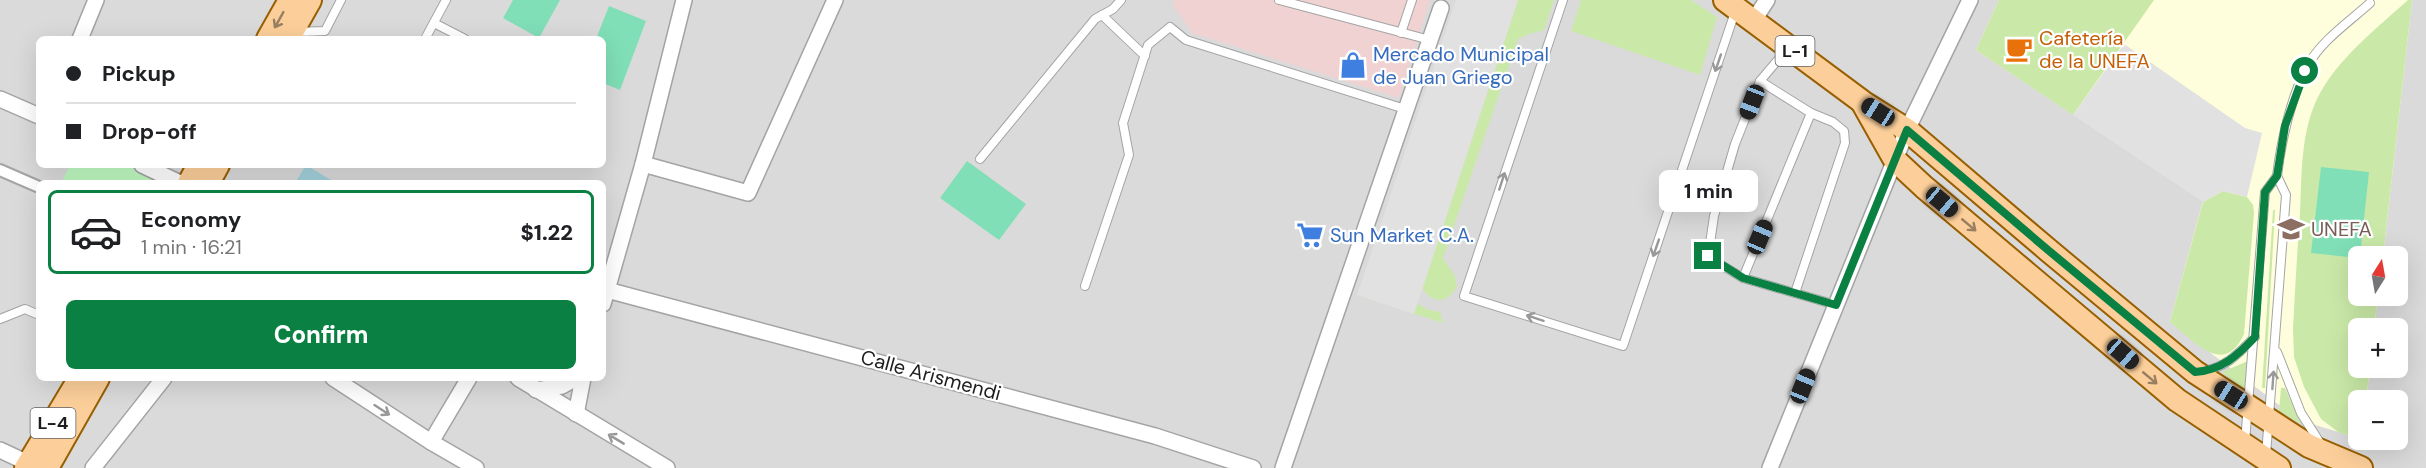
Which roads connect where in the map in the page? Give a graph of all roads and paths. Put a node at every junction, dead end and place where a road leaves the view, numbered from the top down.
1 (96, 0) edge
2 (290, 0) edge
3 (310, 0) edge
4 (341, 0) edge
5 (446, 0) edge
6 (684, 0) edge
7 (835, 0) edge
8 (1121, 0) edge
9 (1279, 0) edge
10 (1412, 0) edge
11 (1563, 0) edge
12 (1767, 0) edge
13 (1970, 0) edge
14 (2370, 3) dead end
15 (1441, 8) dead end
16 (1738, 9) edge
17 (1102, 15) junction
18 (434, 23) junction
19 (1401, 33) junction
20 (81, 36) edge
21 (270, 36) edge
22 (290, 36) edge
23 (427, 36) edge
24 (459, 36) edge
25 (1430, 40) junction
26 (1789, 47) junction
27 (1145, 56) junction
28 (1760, 81) junction
29 (0, 99) edge
30 (1864, 103) junction
31 (1405, 109) junction
32 (1812, 113) junction
33 (36, 115) edge
34 (1907, 130) junction
35 (980, 159) dead end
36 (1895, 160) junction
37 (643, 164) junction
38 (148, 168) edge
39 (0, 170) edge
40 (2277, 176) junction
41 (174, 180) edge
42 (36, 186) edge
43 (1743, 278) junction
44 (1085, 286) dead end
45 (1795, 293) junction
46 (606, 294) edge
47 (606, 297) edge
48 (1836, 305) junction
49 (36, 314) edge
50 (0, 319) edge
51 (2255, 337) junction
52 (2275, 344) junction
53 (2195, 372) junction
54 (78, 381) edge
55 (96, 381) edge
56 (162, 381) edge
57 (338, 381) edge
58 (467, 381) edge
59 (522, 381) edge
60 (571, 381) edge
61 (582, 381) edge
62 (536, 390) junction
63 (2249, 406) junction
64 (576, 414) junction
65 (2269, 419) junction
66 (431, 442) junction
67 (2245, 445) junction
68 (0, 450) edge
69 (2329, 454) junction
70 (2272, 464) edge
71 (34, 467) edge
72 (93, 468) edge
73 (476, 468) edge
74 (667, 468) edge
75 (1253, 468) edge
76 (1283, 468) edge
77 (1770, 468) edge
78 (2361, 468) edge

1 - 20 street
2 -> 21 main road
3 - 22 main road
4 - 22 lane
5 - 18 lane
6 - 37 street
7 - 37 street
8 - 17 lane
9 - 19 lane
10 - 19 lane
16 -> 11 lane
12 - 16 street
13 - 34 street
14 - 40 lane
15 - 25 street
16 - 26 main road, L-1
17 - 27 lane
17 - 35 lane
18 - 23 lane
18 - 24 lane
19 - 25 lane
25 - 31 street
26 - 28 lane
26 - 30 main road, L-1
27 - 31 lane
27 - 44 lane
28 - 32 lane
28 - 43 lane
29 - 33 street
30 - 34 main road, L-1
30 - 36 main road, L-1
31 - 76 street
32 - 43 lane
32 - 45 lane
34 - 36 street
34 - 53 main road, L-1
36 - 48 street
36 -> 67 main road, L-1
37 - 46 street
38 - 41 street
39 - 42 street
40 - 51 lane
40 - 52 lane
43 - 45 lane
45 - 48 lane
47 - 75 street, Calle Arismendi
48 - 77 street
49 - 50 lane
51 - 53 lane
51 - 63 lane
65 -> 52 lane
52 - 69 lane
53 - 63 main road, L-1
54 - 71 main road, L-4
55 - 71 main road, L-4
56 - 72 street
57 -> 66 street
58 - 66 street
59 - 62 street
60 - 62 street
61 - 64 street
62 - 64 street
63 - 65 main road, L-1
63 - 67 lane
74 -> 64 street
65 - 69 main road, L-1
65 - 70 lane
66 - 73 street
67 - 70 main road, L-1
68 - 71 street
69 - 78 main road, L-1

